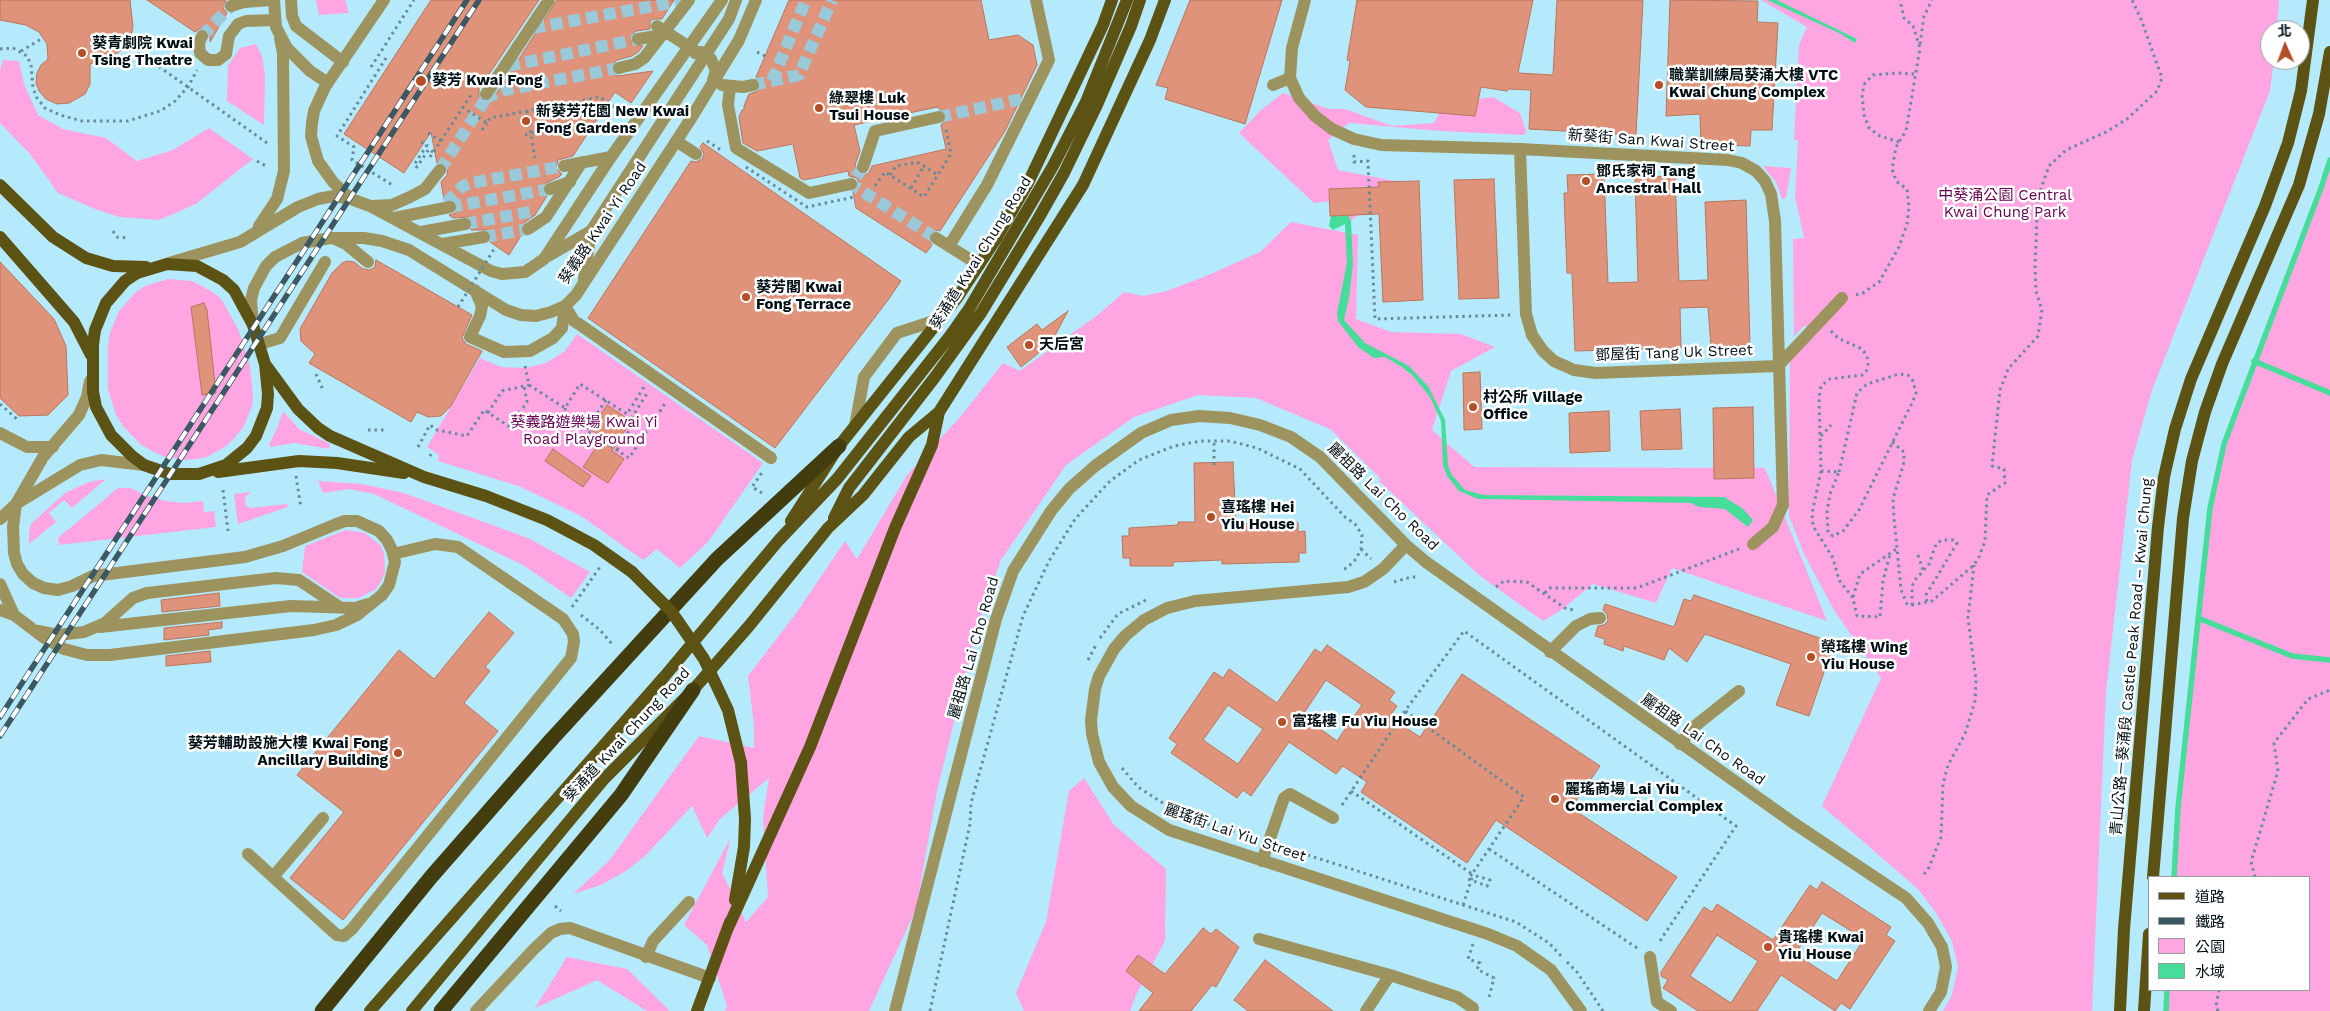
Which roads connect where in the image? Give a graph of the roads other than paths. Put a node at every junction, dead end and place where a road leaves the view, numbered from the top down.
1 (273, 0) edge
2 (291, 0) edge
3 (384, 0) edge
4 (549, 0) edge
5 (689, 0) edge
6 (722, 0) edge
7 (736, 0) edge
8 (756, 0) edge
9 (1036, 0) edge
10 (1112, 0) edge
11 (1127, 0) edge
12 (1140, 0) edge
13 (1165, 0) edge
14 (1305, 0) edge
15 (2313, 0) edge
16 (231, 6) tunnel mouth
17 (275, 20) junction
18 (660, 30) junction
19 (202, 36) dead end
20 (280, 38) junction
21 (638, 40) tunnel mouth
22 (2330, 52) edge
23 (703, 56) junction
24 (678, 61) junction
25 (343, 62) junction
26 (619, 68) tunnel mouth
27 (1290, 78) junction
28 (712, 83) junction
29 (328, 84) junction
30 (752, 85) tunnel mouth
31 (1273, 85) dead end
32 (730, 86) junction
33 (486, 94) tunnel mouth
34 (942, 121) tunnel mouth
35 (676, 142) junction
36 (1520, 149) junction
37 (696, 154) dead end
38 (610, 157) junction
39 (582, 162) junction
40 (564, 166) tunnel mouth
41 (864, 167) tunnel mouth
42 (440, 170) tunnel mouth
43 (570, 182) junction
44 (0, 185) edge
45 (550, 189) tunnel mouth
46 (851, 194) road end
47 (351, 198) junction
48 (448, 205) tunnel mouth
49 (555, 205) junction
50 (370, 206) junction
51 (536, 211) tunnel mouth
52 (394, 218) junction
53 (465, 224) tunnel mouth
54 (528, 229) tunnel mouth
55 (591, 231) junction
56 (421, 232) junction
57 (484, 237) tunnel mouth
58 (0, 238) edge
59 (331, 238) junction
60 (936, 238) tunnel mouth
61 (240, 242) junction
62 (442, 244) junction
63 (949, 246) junction
64 (544, 259) junction
65 (1005, 260) junction
66 (325, 262) dead end
67 (368, 262) dead end
68 (166, 264) junction
69 (979, 265) junction
70 (151, 267) junction
71 (583, 284) junction
72 (475, 290) junction
73 (1842, 298) road end
74 (564, 306) junction
75 (940, 319) junction
76 (253, 325) junction
77 (260, 344) junction
78 (93, 360) junction
79 (265, 364) junction
80 (1778, 366) junction
81 (91, 376) junction
82 (939, 412) junction
83 (855, 426) junction
84 (0, 433) edge
85 (839, 446) junction
86 (53, 447) junction
87 (769, 462) road end
88 (144, 465) junction
89 (199, 474) junction
90 (424, 476) junction
91 (16, 504) junction
92 (0, 519) edge
93 (828, 528) junction
94 (779, 540) junction
95 (1406, 544) junction
96 (1753, 544) road end
97 (393, 554) junction
98 (0, 584) edge
99 (372, 602) junction
100 (338, 606) junction
101 (0, 610) edge
102 (14, 615) junction
103 (1600, 618) road end
104 (97, 627) junction
105 (34, 630) junction
106 (1550, 652) junction
107 (693, 690) junction
108 (1739, 691) dead end
109 (1680, 744) junction
110 (323, 818) dead end
111 (1333, 818) road end
112 (248, 854) dead end
113 (1262, 861) junction
114 (2153, 876) edge
115 (273, 877) junction
116 (689, 902) dead end
117 (727, 930) junction
118 (1259, 939) dead end
119 (2148, 949) edge
120 (646, 956) junction
121 (1650, 957) road end
122 (1390, 975) junction
123 (710, 978) junction
124 (1473, 1008) dead end
125 (322, 1011) edge
126 (370, 1011) edge
127 (412, 1011) edge
128 (441, 1011) edge
129 (476, 1011) edge
130 (697, 1011) edge
131 (895, 1011) edge
132 (1366, 1011) edge
133 (1581, 1011) edge
134 (1671, 1011) edge
135 (1929, 1011) edge
136 (2120, 1011) edge
137 (2144, 1011) edge

1 - 16 street
1 - 17 street
2 - 25 street
3 - 25 street
4 - 33 street
5 - 18 street
6 - 24 street, 葵義路 Kwai Yi Road
7 - 23 street, bridge
8 - 28 street, 葵義路 Kwai Yi Road
9 - 63 street
10 - 69 main road, 葵涌道 Kwai Chung Road
11 - 65 main road, 葵涌道 Kwai Chung Road
12 - 65 main road, 葵涌道 Kwai Chung Road
13 - 82 main road, 葵涌道 Kwai Chung Road
14 - 27 street
15 - 136 main road, 青山公路－葵涌段 Castle Peak Road – Kwai Chung
17 - 19 street
17 - 20 street
18 - 21 street
18 - 23 street, bridge
18 - 26 street
20 - 29 street
20 - 61 street
22 - 114 main road
23 - 55 street, bridge
24 - 28 street
24 - 38 street, 葵義路 Kwai Yi Road
25 - 29 street
27 - 31 street
27 - 36 street, 新葵街 San Kwai Street
28 - 32 street
28 - 35 street, 葵義路 Kwai Yi Road
29 - 47 street
30 - 32 street
32 - 46 street
34 - 41 street
35 - 37 street
35 - 71 street, 葵義路 Kwai Yi Road
36 - 80 street, 新葵街 San Kwai Street
36 - 80 street, 鄧屋街 Tang Uk Street
38 - 39 street
38 - 64 street, 葵義路 Kwai Yi Road
39 - 40 street
39 - 43 street
42 - 50 street
43 - 45 street
43 - 49 street
44 - 70 main road
47 - 50 street, 葵義路 Kwai Yi Road
47 - 61 street, 葵義路 Kwai Yi Road
48 - 52 street
49 - 51 street
49 - 54 street
50 - 52 street, 葵義路 Kwai Yi Road
52 - 56 street, 葵義路 Kwai Yi Road
53 - 56 street
55 - 64 street
55 - 71 street
56 - 62 street, 葵義路 Kwai Yi Road
57 - 62 street
58 - 78 main road
59 - 67 street
59 - 72 street, 葵義路 Kwai Yi Road
59 - 76 street, 葵義路 Kwai Yi Road
60 - 63 street
61 - 68 street, 葵義路 Kwai Yi Road
62 - 64 street, 葵義路 Kwai Yi Road
63 - 69 street
65 - 93 main road, 葵涌道 Kwai Chung Road
65 - 94 main road, 葵涌道 Kwai Chung Road
66 - 77 street
68 - 70 main road
68 - 76 main road
69 - 75 main road, 葵涌道 Kwai Chung Road
70 - 78 main road
71 - 74 street, 葵義路 Kwai Yi Road
72 - 74 street, 葵義路 Kwai Yi Road
72 - 74 street
73 - 80 street
74 - 87 street
75 - 83 main road, 葵涌道 Kwai Chung Road
75 - 83 street
76 - 77 main road
77 - 79 main road
78 - 81 main road
79 - 89 main road
79 - 90 main road
80 - 96 street, 新葵街 San Kwai Street
81 - 86 street
81 - 88 main road
82 - 93 main road, 葵涌道 Kwai Chung Road
82 - 117 main road
83 - 85 main road, 葵涌道 Kwai Chung Road
84 - 86 street
85 - 94 main road, 葵涌道 Kwai Chung Road
85 - 125 highway, bridge
86 - 91 street
88 - 89 main road
88 - 91 street
89 - 90 main road
90 - 117 main road, bridge
91 - 92 street
91 - 97 street
93 - 107 main road, 葵涌道 Kwai Chung Road
94 - 126 main road, 葵涌道 Kwai Chung Road
95 - 106 street, 麗祖路 Lai Cho Road, bridge
95 - 113 street, 麗瑤街 Lai Yiu Street
95 - 131 street, 麗祖路 Lai Cho Road
97 - 99 street
97 - 115 street
98 - 102 street
99 - 100 street
99 - 105 street
100 - 104 street
100 - 104 street
101 - 102 street
102 - 105 street
103 - 106 street
104 - 105 street
106 - 109 street, 麗祖路 Lai Cho Road, bridge
107 - 127 main road, 葵涌道 Kwai Chung Road
107 - 128 highway
108 - 109 street
109 - 135 street, 麗祖路 Lai Cho Road, bridge
110 - 115 street
111 - 113 street
112 - 115 street
113 - 133 street, 麗瑤街 Lai Yiu Street
116 - 120 street
117 - 123 main road
118 - 122 street
119 - 137 main road
120 - 123 street
120 - 129 street
121 - 134 street
122 - 124 street
122 - 132 street
123 - 130 main road

